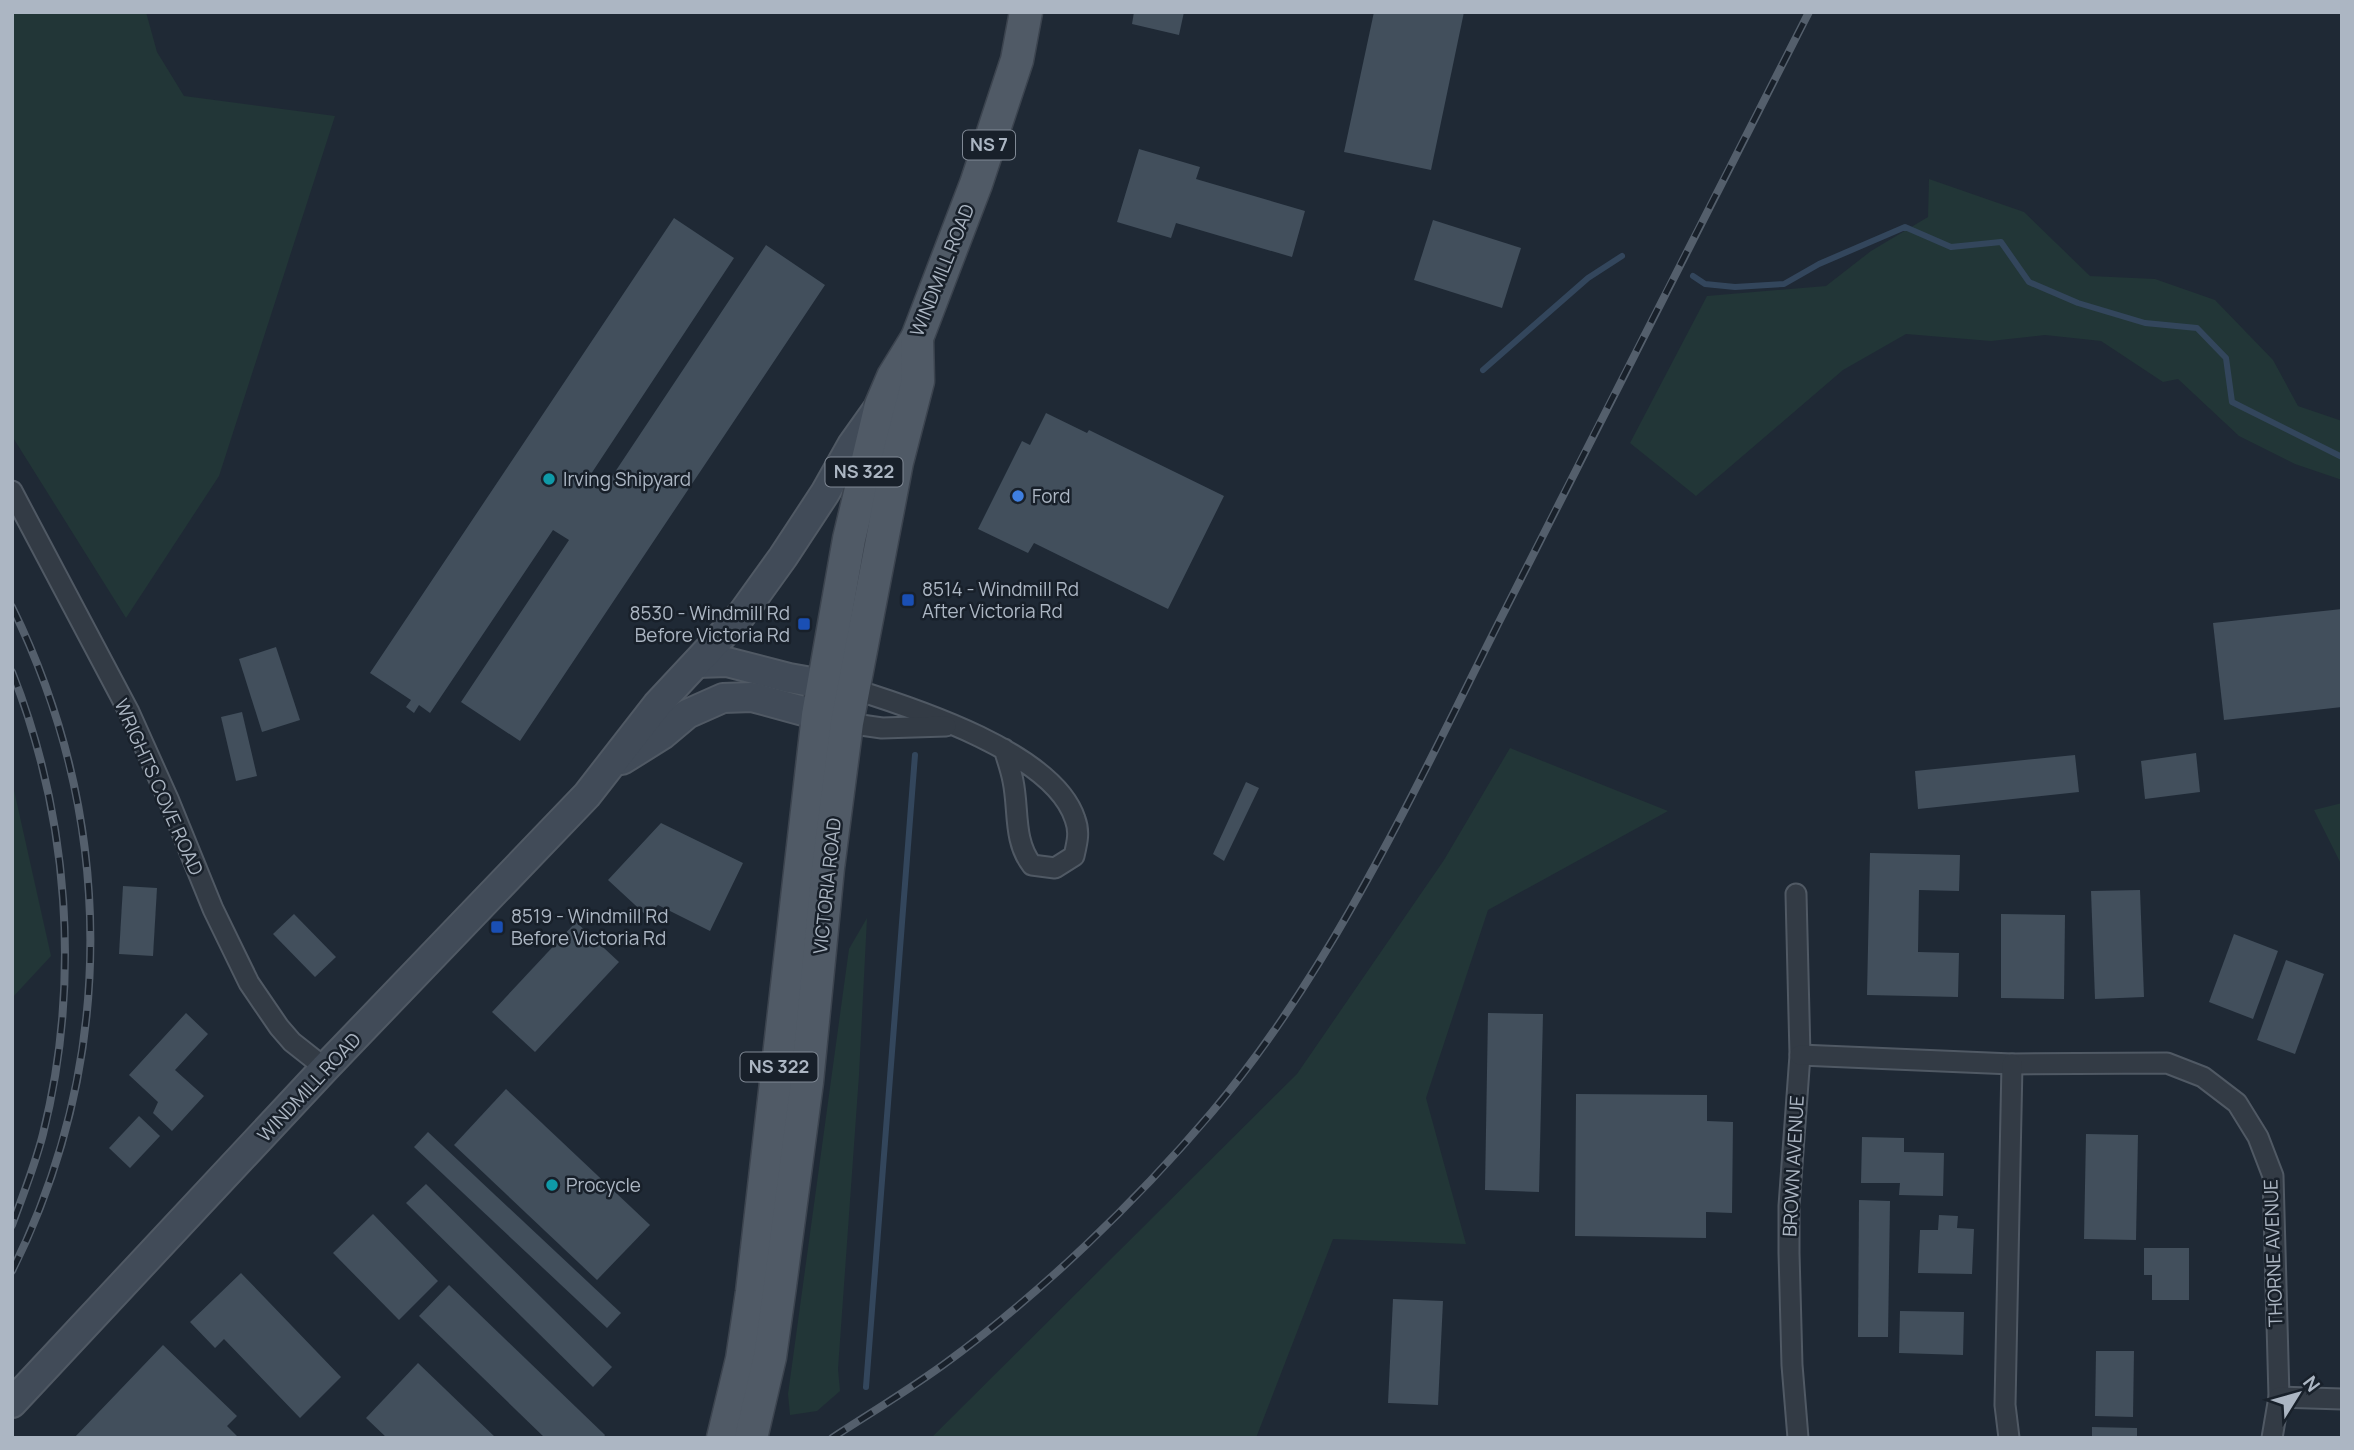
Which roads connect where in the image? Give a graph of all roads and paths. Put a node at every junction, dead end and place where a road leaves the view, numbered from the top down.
1 (1026, 12) edge
2 (917, 338) junction
3 (881, 405) junction
4 (12, 491) edge
5 (697, 663) junction
6 (838, 687) junction
7 (832, 719) junction
8 (954, 725) junction
9 (1004, 749) junction
10 (605, 771) junction
11 (1797, 894) dead end
12 (1800, 1055) junction
13 (2012, 1064) junction
14 (325, 1068) junction
15 (2279, 1397) junction
16 (2342, 1399) edge
17 (12, 1403) edge
18 (734, 1431) edge
19 (1798, 1438) edge
20 (2010, 1438) edge
21 (2272, 1438) edge

1 - 2 main road, WINDMILL ROAD / NS 7
2 - 3 main road, WINDMILL ROAD / NS 7
2 - 6 main road, VICTORIA ROAD / NS 7
3 - 5 main road, WINDMILL ROAD / NS 7
3 - 6 main road, VICTORIA ROAD / NS 322
4 - 14 street, WRIGHTS COVE ROAD
5 - 6 main road
5 - 10 main road, WINDMILL ROAD / NS 7
6 - 7 main road, VICTORIA ROAD / NS 322
6 - 8 street
7 - 8 street
7 - 10 main road, WINDMILL ROAD / NS 7
7 - 18 main road, VICTORIA ROAD / NS 322
7 - 18 main road, VICTORIA ROAD / NS 322
8 - 9 street
9 - 9 street
10 - 14 main road, WINDMILL ROAD / NS 7
11 - 12 street, BROWN AVENUE
12 - 13 street, THORNE AVENUE
12 - 19 street, BROWN AVENUE
13 - 15 street, THORNE AVENUE
13 - 20 street
14 - 17 main road, WINDMILL ROAD / NS 7
15 - 16 street
15 - 21 street, THORNE AVENUE

